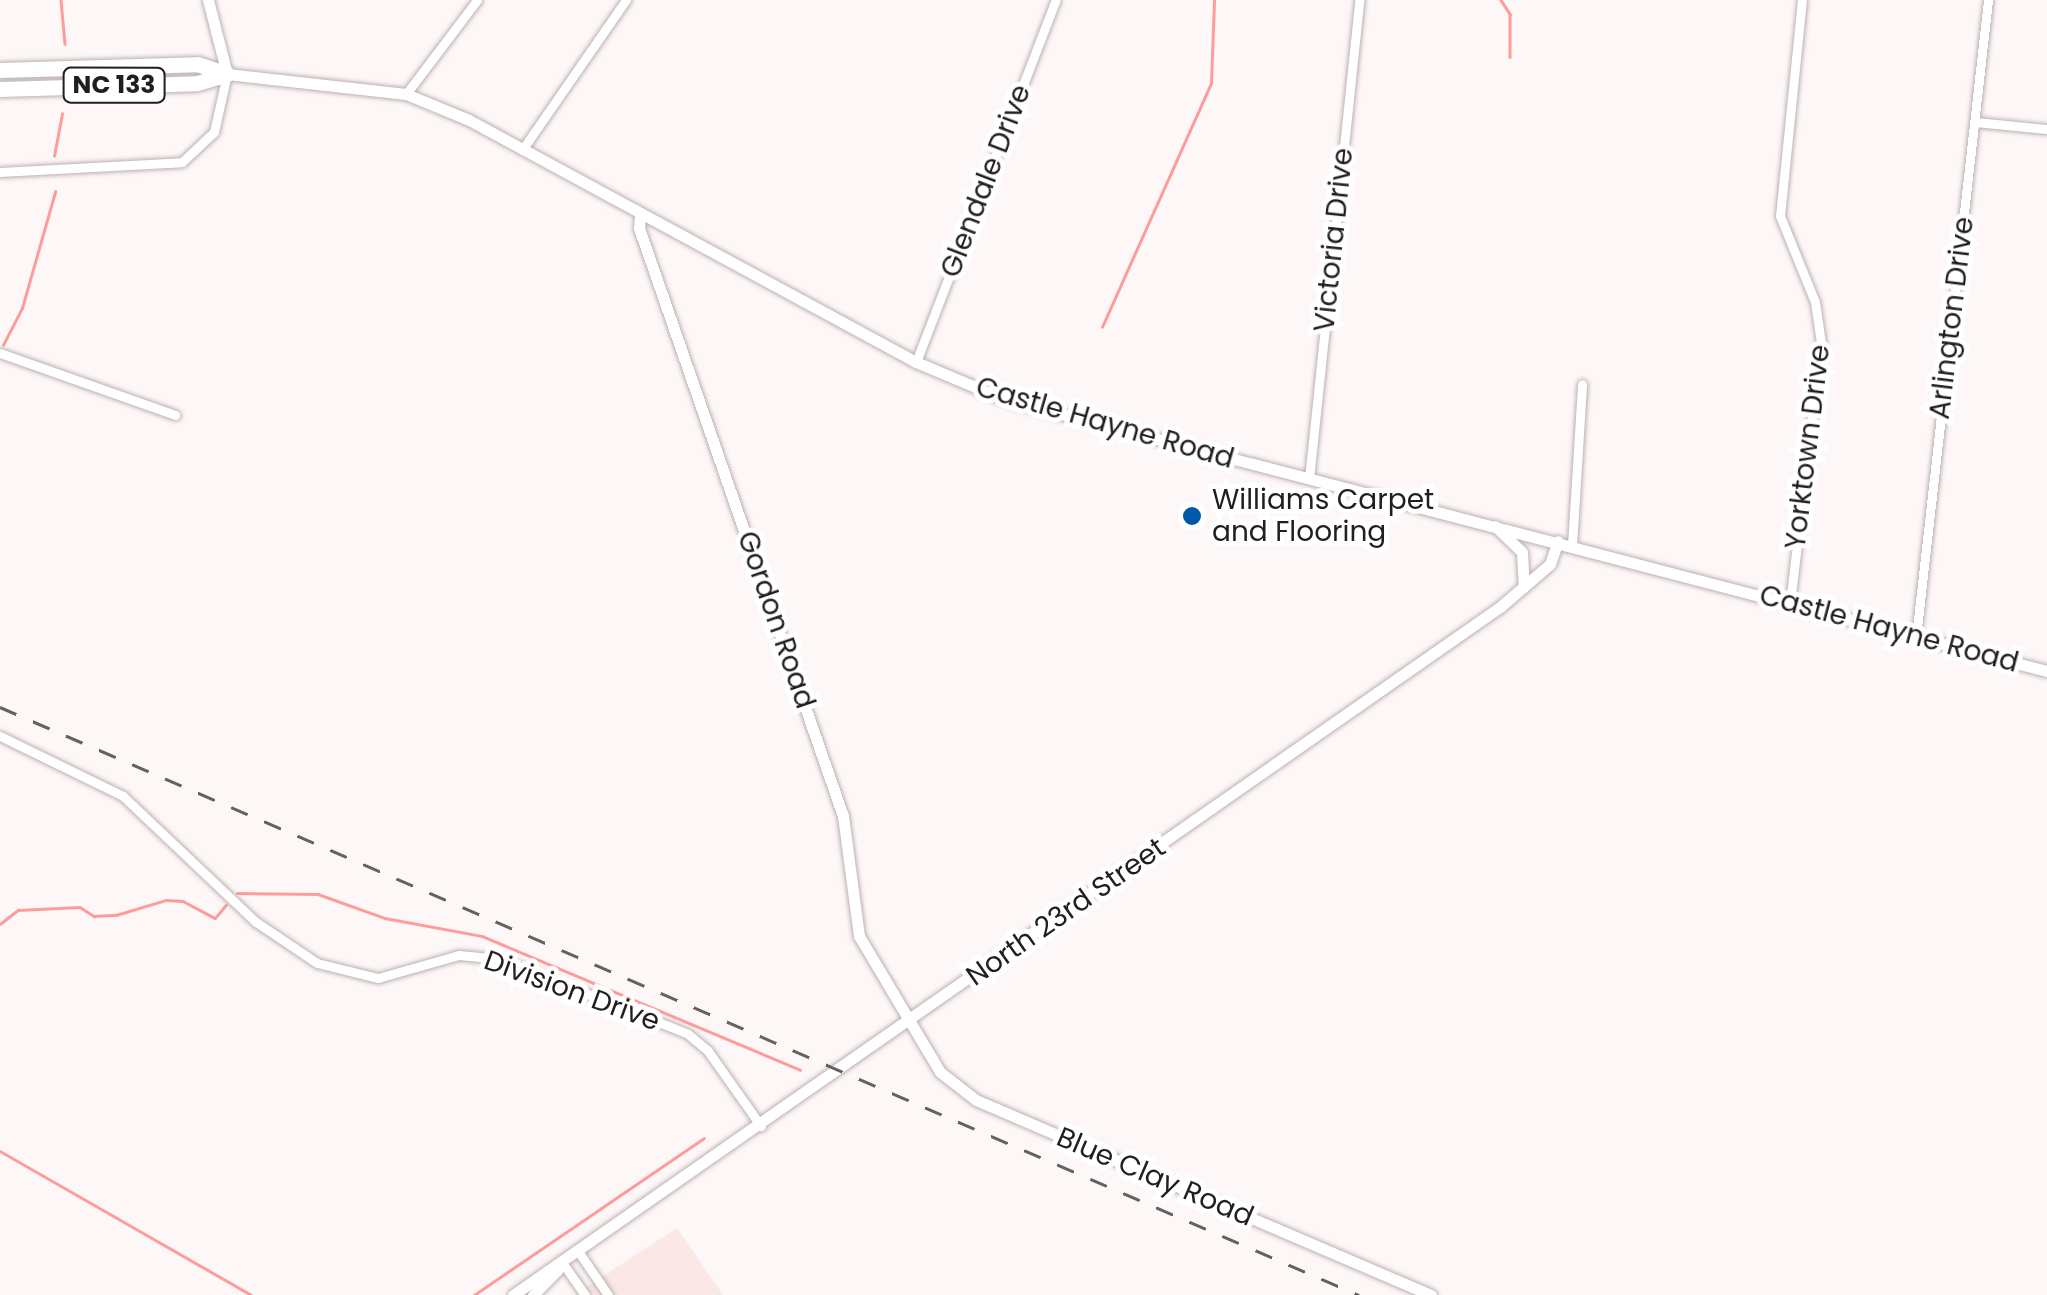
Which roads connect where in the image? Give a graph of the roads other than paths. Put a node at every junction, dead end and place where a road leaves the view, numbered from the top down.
1 (208, 0) edge
2 (477, 0) edge
3 (626, 0) edge
4 (1056, 0) edge
5 (1359, 0) edge
6 (1802, 0) edge
7 (1988, 0) edge
8 (4, 70) edge
9 (226, 74) junction
10 (0, 89) edge
11 (406, 94) junction
12 (1975, 122) junction
13 (2047, 129) edge
14 (522, 150) junction
15 (0, 172) edge
16 (640, 214) junction
17 (0, 352) edge
18 (916, 362) junction
19 (1582, 384) dead end
20 (175, 414) dead end
21 (1309, 479) junction
22 (1492, 524) junction
23 (1558, 541) junction
24 (1572, 545) junction
25 (1517, 594) junction
26 (1790, 603) junction
27 (1916, 637) junction
28 (2047, 670) edge
29 (0, 736) edge
30 (910, 1022) junction
31 (761, 1126) junction
32 (580, 1254) junction
33 (561, 1267) junction
34 (514, 1295) edge
35 (534, 1295) edge
36 (585, 1295) edge
37 (608, 1295) edge
38 (1431, 1295) edge

1 - 9 main road
2 - 11 street
3 - 14 street
4 - 18 street, Glendale Drive
5 - 21 street, Victoria Drive
6 - 26 street, Yorktown Drive
7 - 12 street, Arlington Drive
8 - 9 highway, NC 133
9 - 10 highway, NC 133
9 - 11 main road, Castle Hayne Road / NC 133
9 - 15 street
11 - 14 main road, Castle Hayne Road / NC 133
12 - 13 street
12 - 27 street, Arlington Drive
14 - 16 main road, Castle Hayne Road / NC 133
16 - 18 main road, Castle Hayne Road / NC 133
16 - 30 main road, Gordon Road
17 - 20 street
18 - 21 main road, Castle Hayne Road / NC 133
19 - 24 street
21 - 22 main road, Castle Hayne Road / NC 133
22 - 23 main road, Castle Hayne Road / NC 133
22 - 25 main road
23 - 24 main road, Castle Hayne Road / NC 133
23 - 25 main road, North 23rd Street
24 - 26 main road, Castle Hayne Road / NC 133
25 - 30 main road, North 23rd Street
26 - 27 main road, Castle Hayne Road / NC 133
27 - 28 main road, Castle Hayne Road / NC 133
29 - 31 street, Division Drive
30 - 31 main road, North 23rd Street
30 - 38 main road, Blue Clay Road
31 - 32 main road, North 23rd Street
32 - 33 main road, North 23rd Street
32 - 37 street
33 - 34 main road, North 23rd Street
33 - 35 main road, North 23rd Street
33 - 36 street

